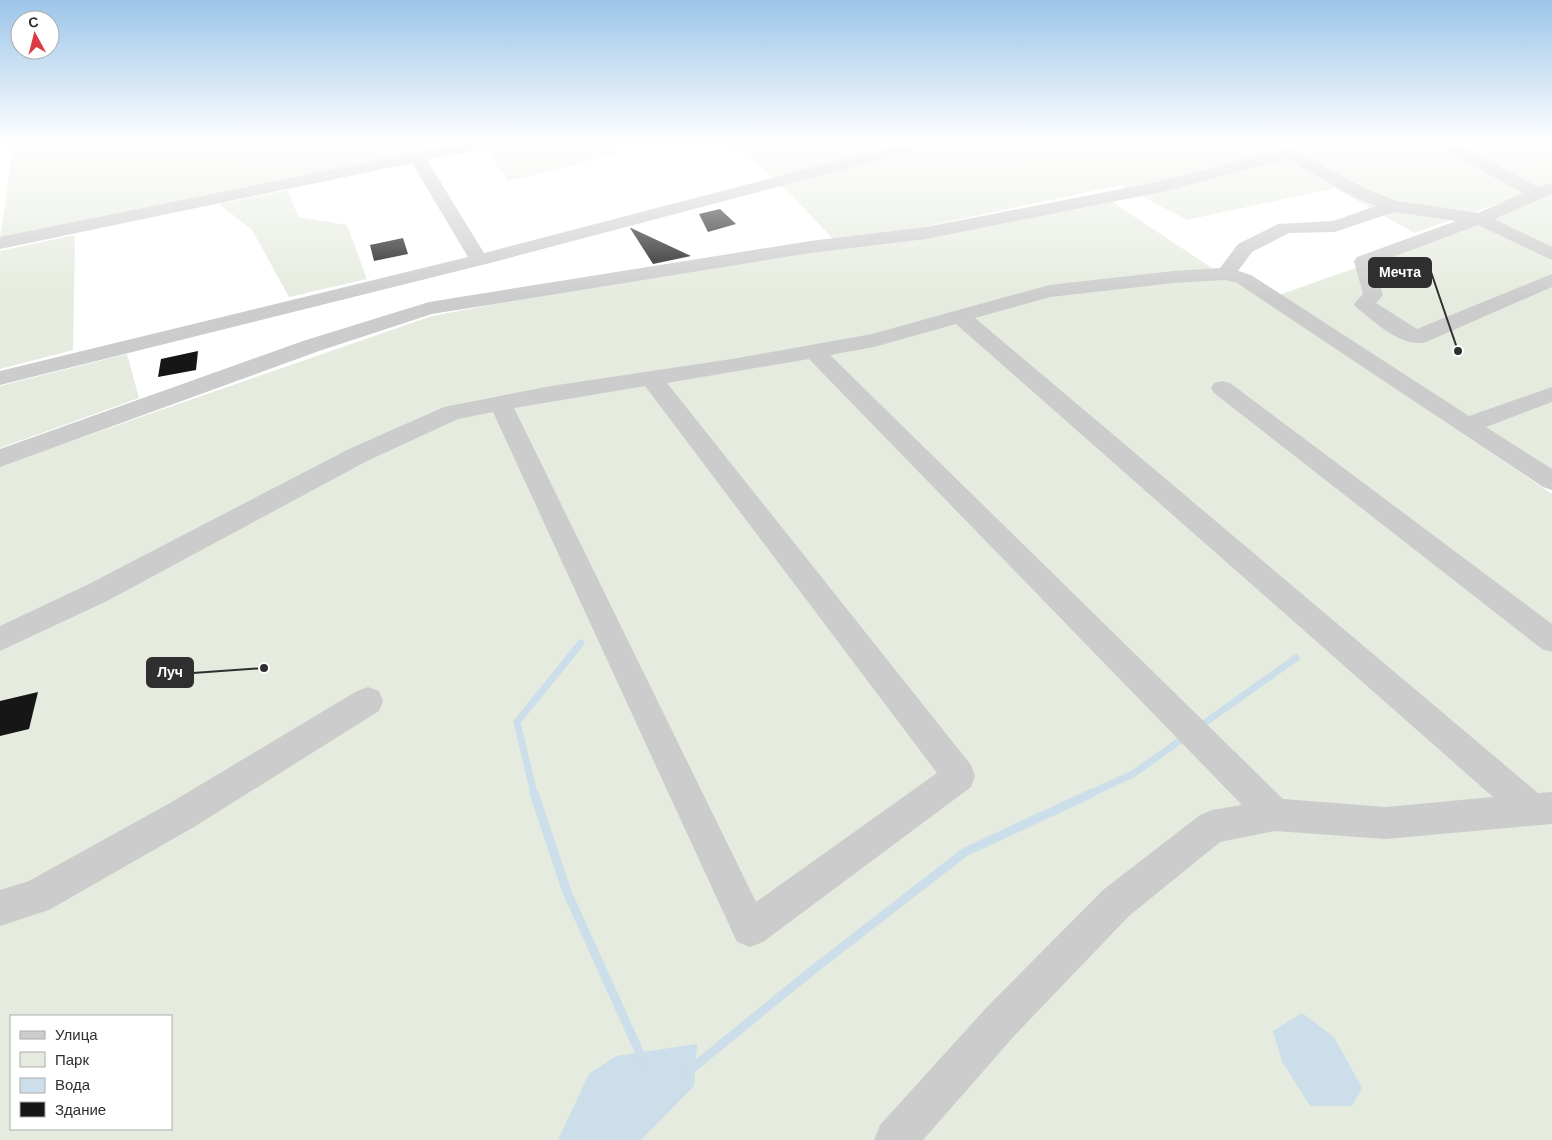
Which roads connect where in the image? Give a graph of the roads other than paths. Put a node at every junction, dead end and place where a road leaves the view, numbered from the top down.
1 (248, 193) edge
2 (439, 193) edge
3 (734, 193) edge
4 (1130, 193) edge
5 (1361, 193) edge
6 (1539, 193) edge
7 (1393, 206) junction
8 (1477, 218) junction
9 (0, 243) edge
10 (1552, 254) edge
11 (479, 260) junction
12 (1226, 274) junction
13 (1552, 280) edge
14 (960, 316) junction
15 (814, 351) junction
16 (0, 378) edge
17 (651, 378) junction
18 (1222, 388) dead end
19 (1552, 394) edge
20 (500, 403) junction
21 (1466, 426) junction
22 (0, 458) edge
23 (1552, 481) edge
24 (0, 639) edge
25 (1552, 640) edge
26 (368, 701) dead end
27 (1543, 810) edge
28 (1275, 815) junction
29 (0, 908) edge
30 (895, 1140) edge

1 - 9 street
2 - 11 street
3 - 11 street
4 - 22 street
5 - 7 street
6 - 8 street
7 - 8 street
7 - 12 street
8 - 10 street
8 - 13 street
11 - 16 street
12 - 14 street
12 - 21 street
14 - 15 street
14 - 27 street
15 - 17 street
15 - 28 street
17 - 20 street
17 - 20 street
18 - 25 street
19 - 21 street
20 - 24 street
21 - 23 street
26 - 29 street
27 - 28 street
28 - 30 street

